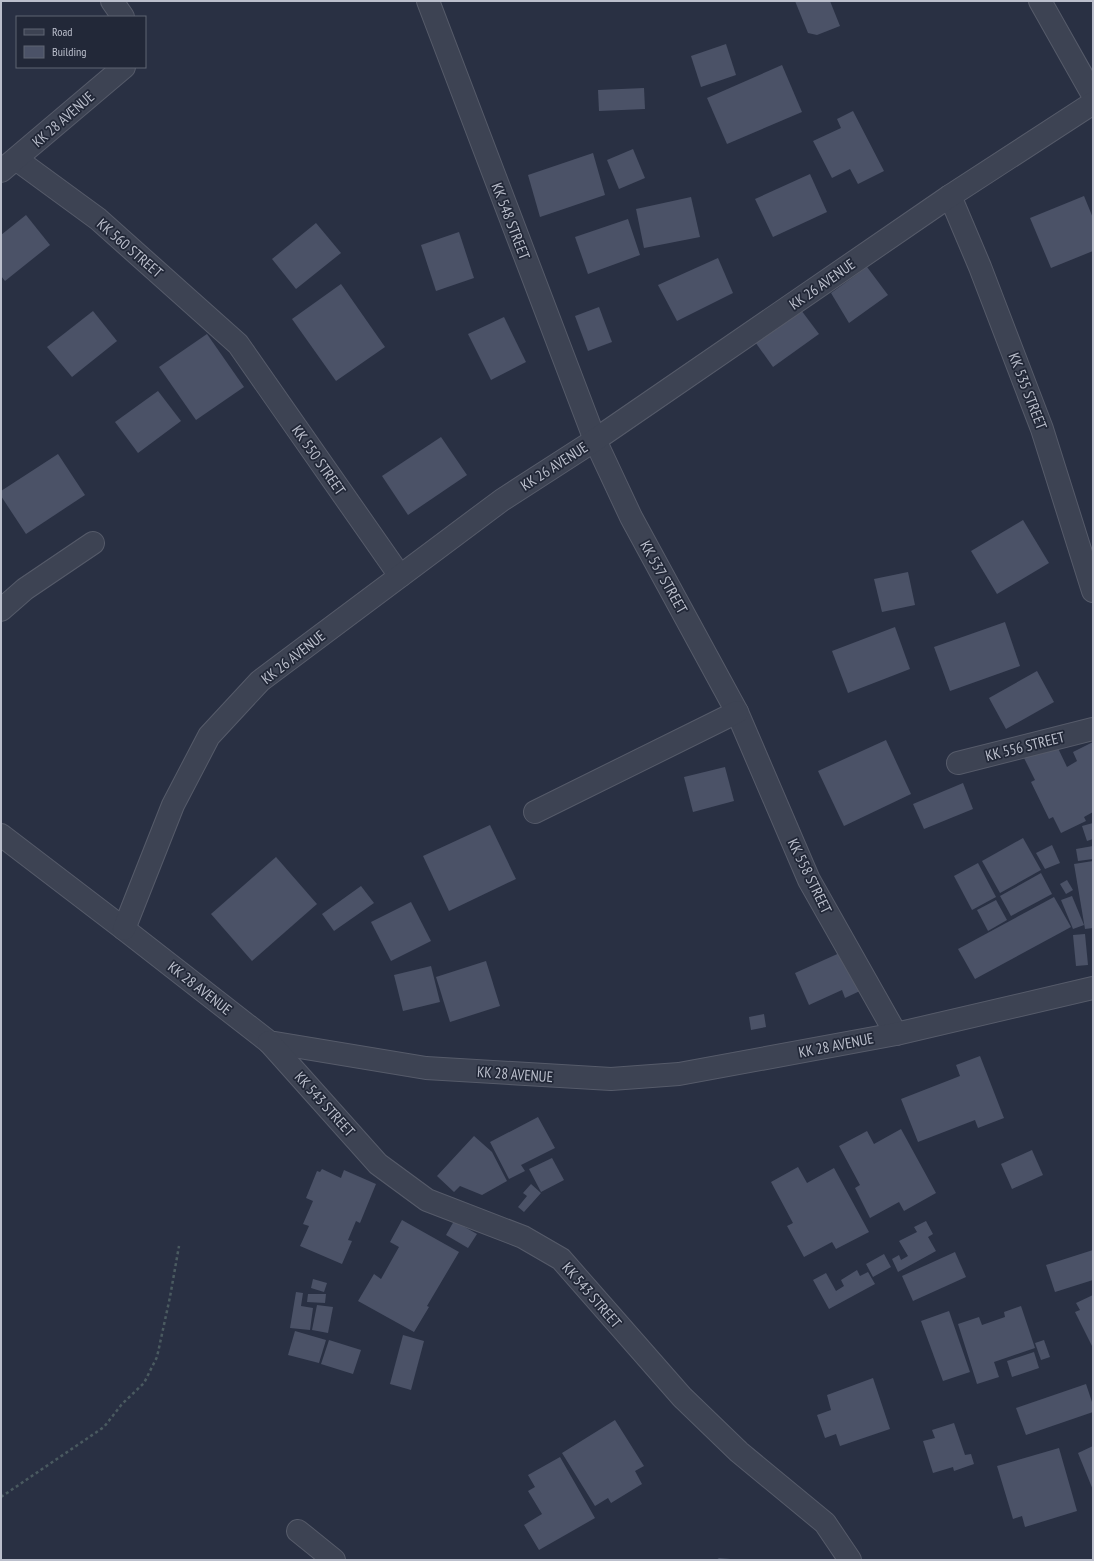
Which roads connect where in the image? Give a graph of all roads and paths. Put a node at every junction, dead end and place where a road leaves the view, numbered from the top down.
1 (112, 1) edge
2 (428, 1) edge
3 (1040, 1) edge
4 (122, 16) edge
5 (123, 68) edge
6 (1093, 95) edge
7 (1093, 102) edge
8 (8, 165) edge
9 (950, 196) junction
10 (238, 344) joint
11 (595, 440) junction
12 (93, 543) dead end
13 (400, 576) junction
14 (1093, 591) edge
15 (1, 610) edge
16 (737, 712) junction
17 (1093, 729) edge
18 (958, 763) dead end
19 (536, 812) dead end
20 (1, 835) edge
21 (124, 929) junction
22 (1093, 988) edge
23 (896, 1034) junction
24 (269, 1042) junction
25 (179, 1246) dead end
26 (1, 1497) edge
27 (298, 1531) dead end
28 (334, 1560) edge
29 (850, 1560) edge

1 - 4 street
2 - 11 street, KK 548 STREET
3 - 6 street
5 - 8 street, KK 28 AVENUE
7 - 9 street, KK 26 AVENUE
8 - 10 street, KK 560 STREET
9 - 11 street, KK 26 AVENUE
9 - 14 street, KK 535 STREET
10 - 13 street, KK 550 STREET
11 - 13 street, KK 26 AVENUE
11 - 16 street, KK 537 STREET
12 - 15 street
13 - 21 street, KK 26 AVENUE
16 - 19 street
16 - 23 street, KK 558 STREET
17 - 18 street, KK 556 STREET
20 - 21 street, KK 28 AVENUE
21 - 24 street, KK 28 AVENUE
22 - 23 street, KK 28 AVENUE
23 - 24 street, KK 28 AVENUE
24 - 29 street, KK 543 STREET
25 - 26 path
27 - 28 street

